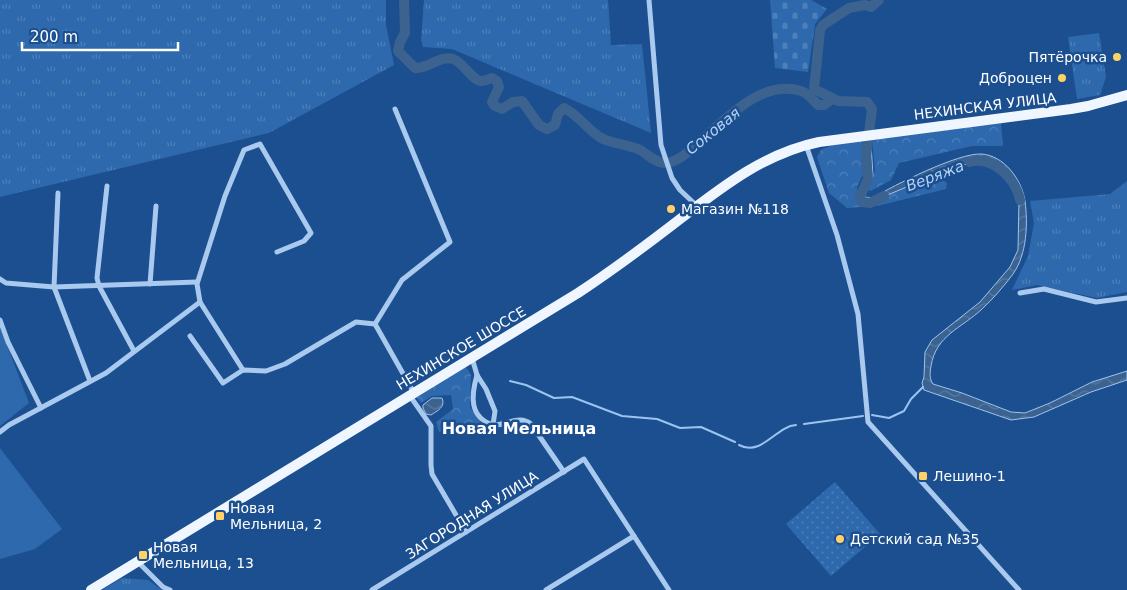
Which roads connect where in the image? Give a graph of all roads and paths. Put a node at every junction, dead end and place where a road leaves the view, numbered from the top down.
1 (649, 0) edge
2 (1127, 94) edge
3 (395, 109) dead end
4 (845, 138) joint
5 (806, 145) junction
6 (108, 186) dead end
7 (58, 193) dead end
8 (156, 206) dead end
9 (697, 206) junction
10 (277, 252) dead end
11 (0, 279) edge
12 (197, 282) junction
13 (150, 284) junction
14 (99, 286) junction
15 (54, 287) junction
16 (1020, 293) dead end
17 (1127, 298) edge
18 (200, 302) junction
19 (0, 320) edge
20 (375, 324) junction
21 (190, 336) dead end
22 (134, 351) junction
23 (472, 358) junction
24 (244, 370) junction
25 (477, 376) junction
26 (90, 381) junction
27 (412, 394) junction
28 (41, 408) junction
29 (493, 425) junction
30 (0, 432) edge
31 (564, 472) junction
32 (466, 532) junction
33 (634, 536) junction
34 (137, 562) junction
35 (91, 590) edge
36 (170, 590) edge
37 (372, 590) edge
38 (546, 590) edge
39 (669, 590) edge
40 (1019, 590) edge

1 - 9 street
2 - 4 main road, НЕХИНСКАЯ УЛИЦА
3 - 20 street
4 - 5 main road, НЕХИНСКОЕ ШОССЕ
5 - 9 main road, НЕХИНСКОЕ ШОССЕ
5 - 40 street
6 - 14 street
7 - 15 street
8 - 13 street
9 - 23 main road, НЕХИНСКОЕ ШОССЕ
10 - 12 street
11 - 15 street
12 - 13 street
12 - 18 street
13 - 14 street
14 - 15 street
14 - 22 street
15 - 26 street
16 - 17 street
18 - 22 street
18 - 24 street
19 - 28 street
20 - 24 street
20 - 27 street
21 - 24 street
22 - 26 street
23 - 25 street
23 - 27 main road, НЕХИНСКОЕ ШОССЕ
25 - 29 street
25 - 29 street
26 - 28 street
27 - 32 street
27 - 34 main road, НЕХИНСКОЕ ШОССЕ
28 - 30 street
29 - 31 street
31 - 32 street, ЗАГОРОДНАЯ УЛИЦА
31 - 33 street, ЗАГОРОДНАЯ УЛИЦА
32 - 37 street, ЗАГОРОДНАЯ УЛИЦА
33 - 38 street
33 - 39 street
34 - 35 main road, НЕХИНСКОЕ ШОССЕ
34 - 36 street

